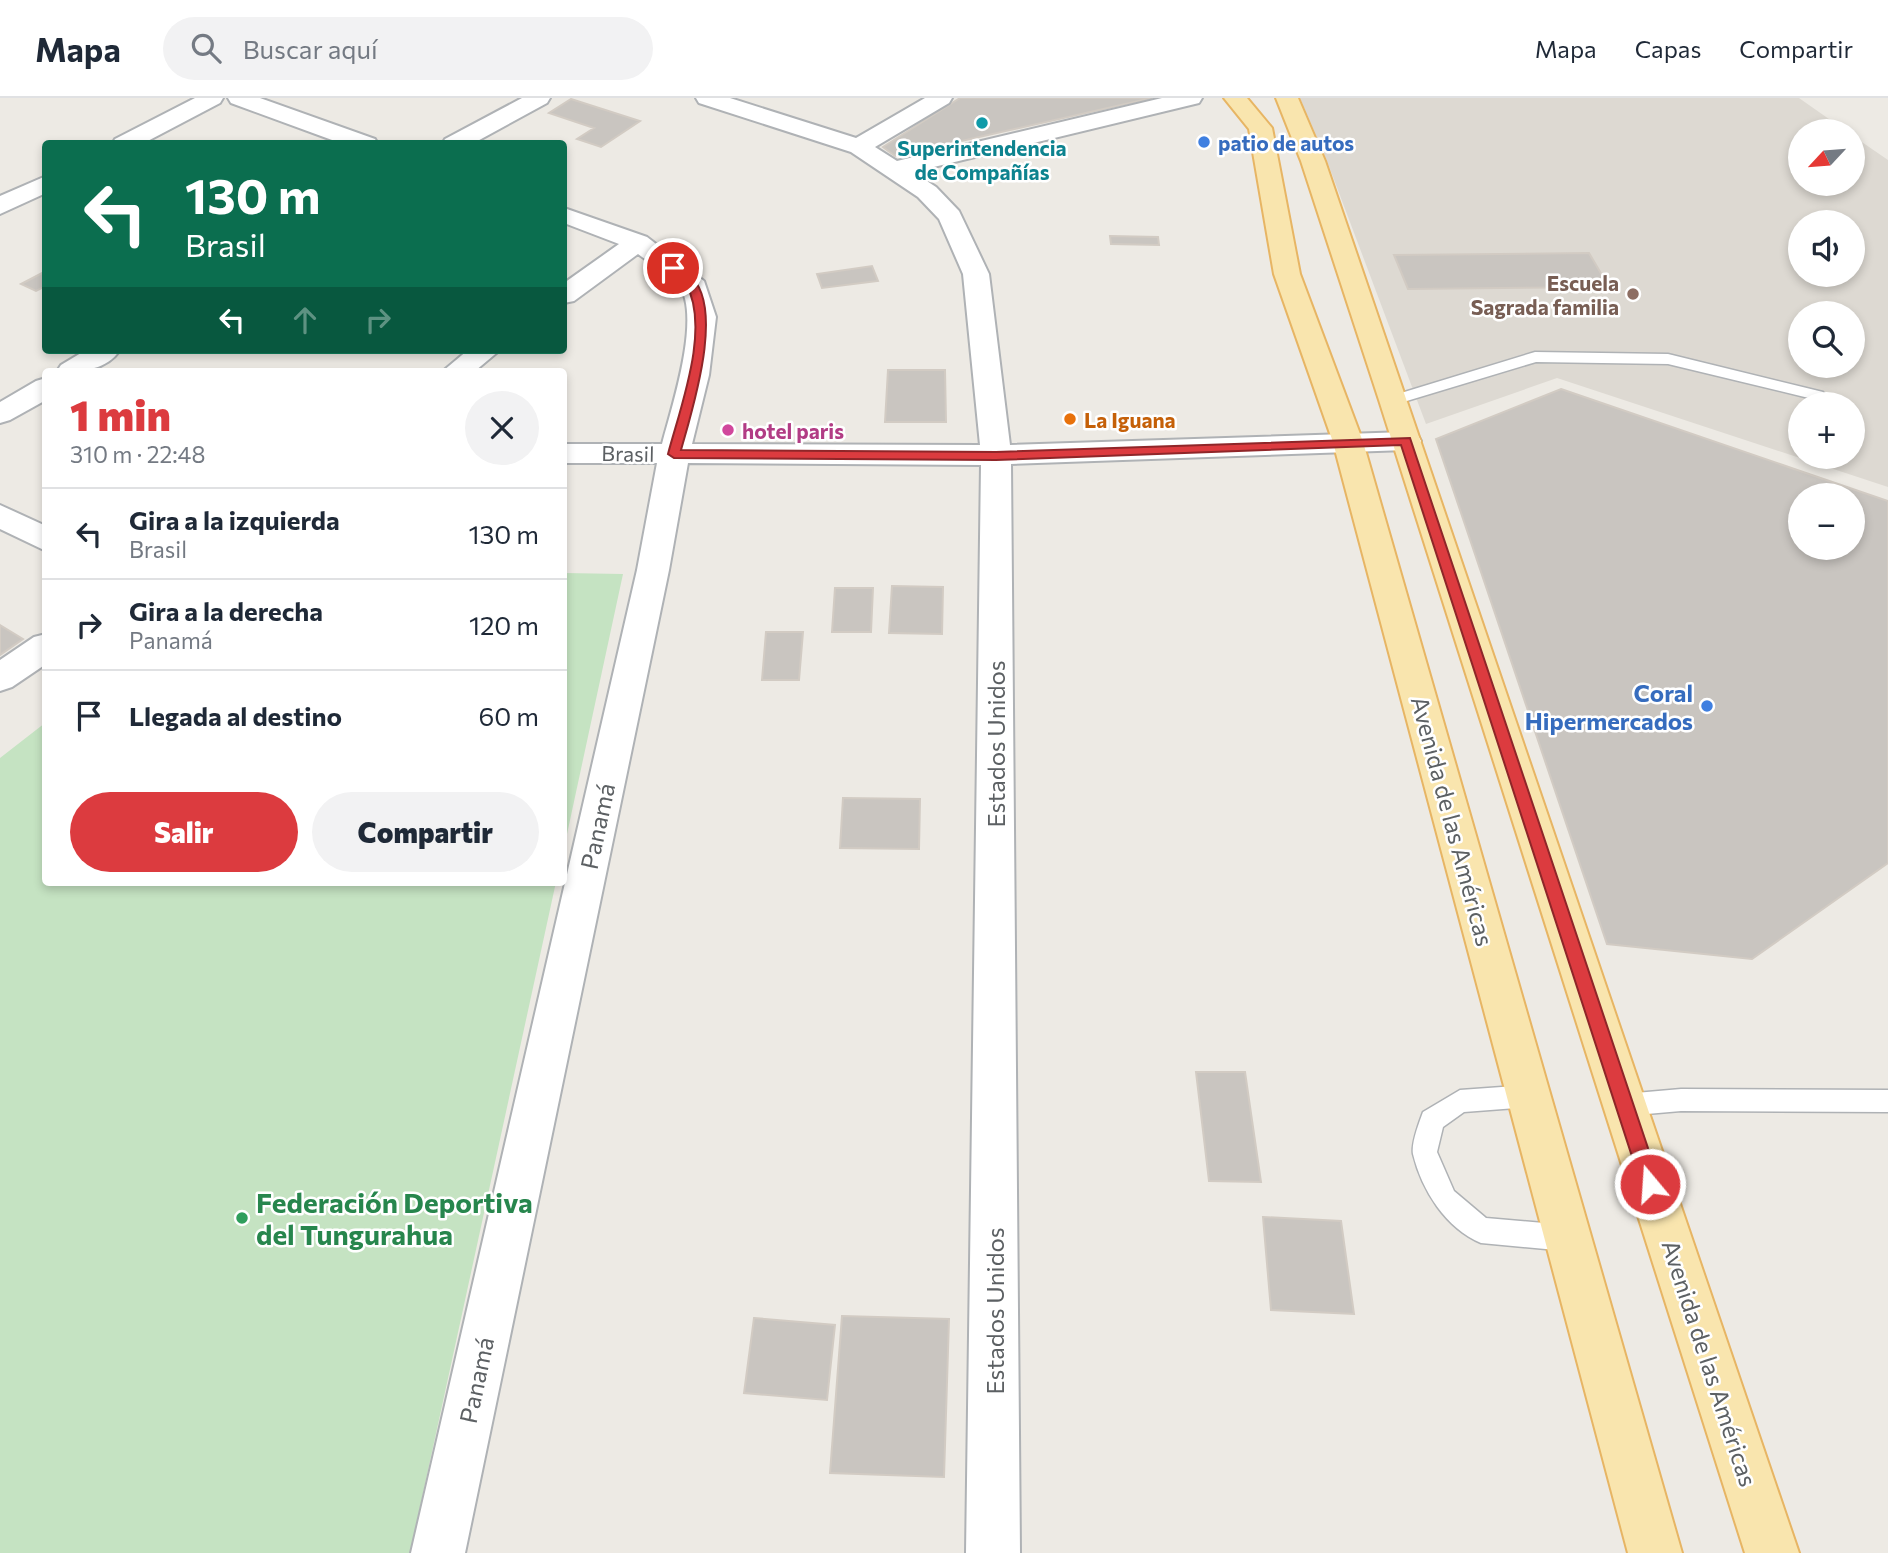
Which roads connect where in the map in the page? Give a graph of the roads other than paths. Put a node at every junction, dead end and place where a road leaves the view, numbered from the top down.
1 (212, 98) edge
2 (239, 98) edge
3 (540, 98) edge
4 (707, 98) edge
5 (941, 98) edge
6 (1191, 98) edge
7 (1235, 98) edge
8 (1287, 98) edge
9 (131, 140) edge
10 (356, 140) edge
11 (461, 140) edge
12 (859, 147) junction
13 (894, 169) junction
14 (42, 185) edge
15 (0, 206) edge
16 (567, 216) edge
17 (638, 242) junction
18 (567, 293) edge
19 (99, 354) edge
20 (480, 354) edge
21 (76, 368) edge
22 (461, 368) edge
23 (42, 389) edge
24 (1804, 392) edge
25 (1394, 400) junction
26 (0, 414) edge
27 (1406, 441) junction
28 (1348, 442) junction
29 (567, 453) edge
30 (674, 454) junction
31 (996, 456) junction
32 (0, 515) edge
33 (42, 538) edge
34 (42, 649) edge
35 (0, 678) edge
36 (1529, 1096) junction
37 (1888, 1101) edge
38 (1624, 1105) junction
39 (1567, 1238) junction
40 (438, 1553) edge
41 (993, 1553) edge
42 (1655, 1553) edge
43 (1772, 1553) edge

1 - 9 street
2 - 10 street
3 - 11 street
4 - 12 street, Estados Unidos
5 - 12 street
6 - 13 street
7 - 28 main road, Avenida de las Américas
8 - 25 main road, Avenida de las Américas
12 - 13 street, Estados Unidos
13 - 31 street, Estados Unidos
14 - 15 street
16 - 17 street, Panamá
17 - 18 street
17 - 30 street, Panamá
19 - 21 street
20 - 22 street
23 - 26 street
24 - 25 lane
25 - 27 main road, Avenida de las Américas
27 - 28 street, Brasil
27 - 38 main road, Avenida de las Américas
28 - 31 street, Brasil
28 - 36 main road, Avenida de las Américas
29 - 30 street, Brasil
30 - 31 street, Brasil
30 - 40 street, Panamá
31 - 41 street, Estados Unidos
32 - 33 street
34 - 35 street
36 - 39 main road, Avenida de las Américas
36 - 39 lane
37 - 38 lane
38 - 43 main road, Avenida de las Américas
39 - 42 main road, Avenida de las Américas

